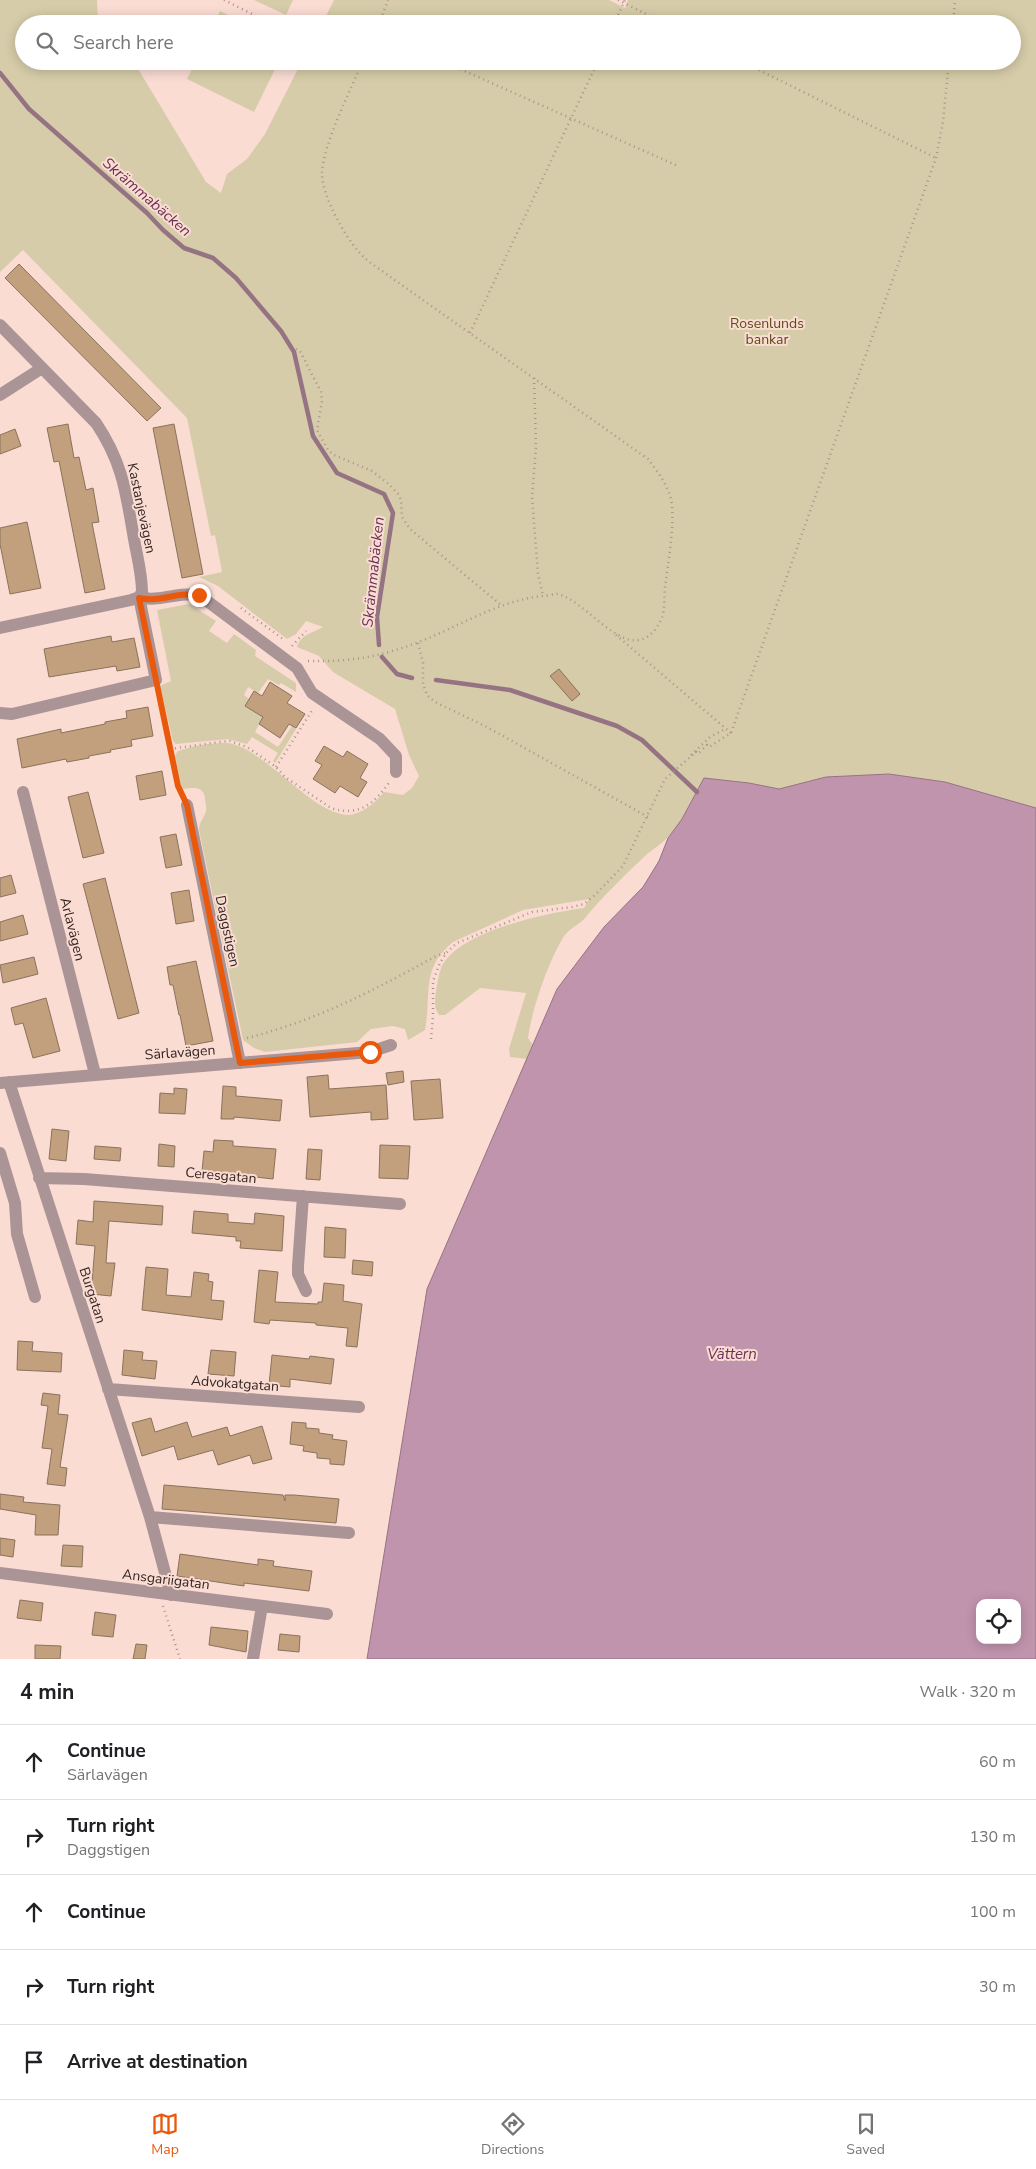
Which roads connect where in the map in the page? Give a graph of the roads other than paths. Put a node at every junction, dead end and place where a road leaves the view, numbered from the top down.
1 (0, 325) edge
2 (42, 368) junction
3 (0, 395) edge
4 (139, 598) junction
5 (0, 628) edge
6 (0, 713) edge
7 (396, 772) road end
8 (22, 792) dead end
9 (187, 805) road end
10 (391, 1045) dead end
11 (240, 1063) junction
12 (95, 1074) junction
13 (5, 1082) edge
14 (0, 1152) edge
15 (39, 1178) junction
16 (303, 1196) junction
17 (400, 1204) dead end
18 (306, 1291) dead end
19 (36, 1297) dead end
20 (108, 1389) junction
21 (360, 1408) dead end
22 (150, 1517) junction
23 (349, 1533) dead end
24 (0, 1573) edge
25 (165, 1594) junction
26 (262, 1606) junction
27 (327, 1614) dead end
28 (253, 1659) edge

1 - 2 street, Kastanjevägen
2 - 3 street
2 - 4 street, Kastanjevägen
4 - 5 street
4 - 6 street, Kastanjevägen
4 - 7 street
8 - 12 street, Arlavägen
9 - 11 street, Daggstigen
10 - 11 street, Särlavägen
11 - 12 street, Särlavägen
12 - 13 street, Särlavägen
13 - 15 street, Burgatan
14 - 19 street
15 - 16 street, Ceresgatan
15 - 20 street, Burgatan
16 - 17 street, Ceresgatan
16 - 18 street
20 - 21 street, Advokatgatan
20 - 22 street, Burgatan
22 - 23 street
22 - 25 street, Burgatan
24 - 25 street, Ansgariigatan
25 - 26 street, Ansgariigatan
26 - 27 street, Ansgariigatan
26 - 28 street

